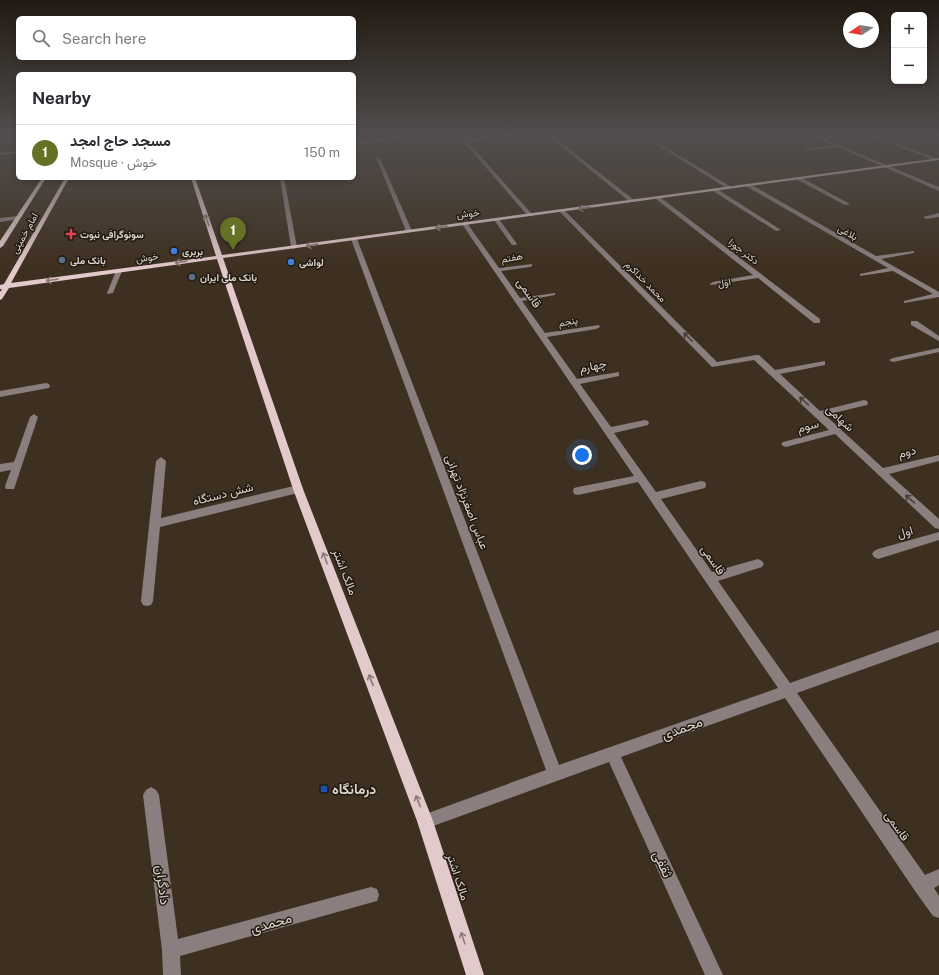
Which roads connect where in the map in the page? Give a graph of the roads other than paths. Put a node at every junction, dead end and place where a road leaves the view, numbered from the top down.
1 (43, 180) edge
2 (65, 180) edge
3 (194, 180) edge
4 (282, 180) edge
5 (387, 180) edge
6 (499, 180) edge
7 (605, 180) edge
8 (716, 180) edge
9 (787, 180) edge
10 (801, 180) edge
11 (917, 180) edge
12 (748, 185) junction
13 (730, 188) junction
14 (939, 189) edge
15 (715, 190) junction
16 (658, 198) junction
17 (632, 201) junction
18 (847, 204) dead end
19 (562, 211) junction
20 (530, 215) junction
21 (939, 215) edge
22 (926, 217) dead end
23 (18, 218) junction
24 (0, 220) edge
25 (497, 220) junction
26 (465, 224) junction
27 (778, 230) dead end
28 (409, 232) junction
29 (354, 239) junction
30 (514, 244) dead end
31 (0, 246) edge
32 (294, 247) junction
33 (912, 252) dead end
34 (220, 257) junction
35 (876, 258) junction
36 (530, 265) dead end
37 (894, 269) junction
38 (497, 270) junction
39 (119, 271) junction
40 (862, 275) dead end
41 (759, 276) junction
42 (713, 284) dead end
43 (3, 287) edge
44 (110, 293) dead end
45 (553, 294) dead end
46 (939, 295) edge
47 (0, 298) edge
48 (518, 300) junction
49 (906, 302) dead end
50 (817, 321) dead end
51 (914, 323) dead end
52 (596, 327) dead end
53 (543, 336) junction
54 (937, 336) edge
55 (939, 350) edge
56 (893, 360) dead end
57 (822, 363) dead end
58 (715, 365) joint
59 (773, 373) junction
60 (616, 374) dead end
61 (575, 382) junction
62 (46, 386) dead end
63 (0, 394) edge
64 (864, 403) dead end
65 (818, 414) junction
66 (34, 417) dead end
67 (645, 423) dead end
68 (608, 431) junction
69 (836, 431) junction
70 (786, 444) dead end
71 (939, 458) edge
72 (161, 461) dead end
73 (17, 465) junction
74 (0, 468) edge
75 (881, 472) junction
76 (641, 478) junction
77 (701, 485) dead end
78 (10, 486) dead end
79 (298, 489) junction
80 (578, 491) dead end
81 (654, 497) junction
82 (154, 524) junction
83 (939, 525) edge
84 (939, 536) edge
85 (878, 554) dead end
86 (758, 564) dead end
87 (710, 578) junction
88 (147, 601) dead end
89 (939, 636) edge
90 (788, 690) junction
91 (612, 753) junction
92 (555, 774) junction
93 (151, 795) dead end
94 (425, 821) junction
95 (939, 877) edge
96 (921, 885) junction
97 (371, 895) dead end
98 (939, 910) edge
99 (171, 950) junction
100 (172, 975) edge
101 (475, 975) edge
102 (714, 975) edge

1 - 23 main road, امام خمینی
2 - 43 main road, امام خمینی
34 -> 3 main road, مالک اشتر
4 - 32 street
5 - 28 street
6 - 20 street
7 - 17 street
8 - 13 street
9 - 12 main road, خوش
10 - 18 street
11 - 14 street
12 - 13 main road, خوش
12 - 35 street, بلاغی
13 - 15 main road, خوش
15 - 16 main road, خوش
15 - 27 street
16 - 17 main road, خوش
16 - 41 street, دکتر جوزا
17 -> 19 main road, خوش
19 - 20 main road, خوش
58 -> 19 street, محمد خداکرم
20 - 25 main road, خوش
21 - 22 street
23 - 24 street
23 - 31 main road, امام خمینی
25 - 26 main road, خوش
25 - 30 street
26 -> 28 main road, خوش
26 - 38 street, قاسمی
28 - 29 main road, خوش
29 -> 32 main road, خوش
29 - 92 street, عباس اصغرنژاد تهرانی
32 - 34 main road, خوش
33 - 35 street
34 -> 39 main road, خوش
34 - 79 main road, مالک اشتر
35 - 37 street, بلاغی
36 - 38 street, هفتم
37 - 40 street
37 - 46 street, بلاغی
38 - 48 street, قاسمی
39 -> 43 main road, خوش
39 - 44 street
41 - 42 street, اول
41 - 50 street, دکتر جوزا
43 - 47 main road, امام خمینی
45 - 48 street
46 - 49 street
48 - 53 street, قاسمی
51 - 54 street
52 - 53 street, پنجم
53 - 61 street, قاسمی
55 - 56 street
57 - 59 street
58 - 59 street, شهامی
65 -> 59 street, شهامی
60 - 61 street, چهارم
61 - 68 street, قاسمی
62 - 63 street
64 - 65 street
65 - 69 street, شهامی
66 - 73 street
67 - 68 street
68 - 76 street, قاسمی
69 - 70 street, سوم
69 - 75 street, شهامی
71 - 75 street, دوم
72 - 82 street
73 - 74 street
73 - 78 street
83 -> 75 street, شهامی
76 - 80 street
76 - 81 street, قاسمی
77 - 81 street
79 - 82 street, شش دستگاه
94 -> 79 main road, مالک اشتر
81 - 87 street, قاسمی
82 - 88 street
84 - 85 street, اول
86 - 87 street
87 - 90 street, قاسمی
89 - 90 street, محمدی
90 - 91 street, محمدی
90 - 96 street, قاسمی
91 - 92 street, محمدی
91 - 102 street, ثقفی
92 - 94 street, محمدی
93 - 99 street, دادگران
101 -> 94 main road, مالک اشتر
95 - 96 street
96 - 98 street, قاسمی
97 - 99 street, محمدی
99 - 100 street, دادگران

